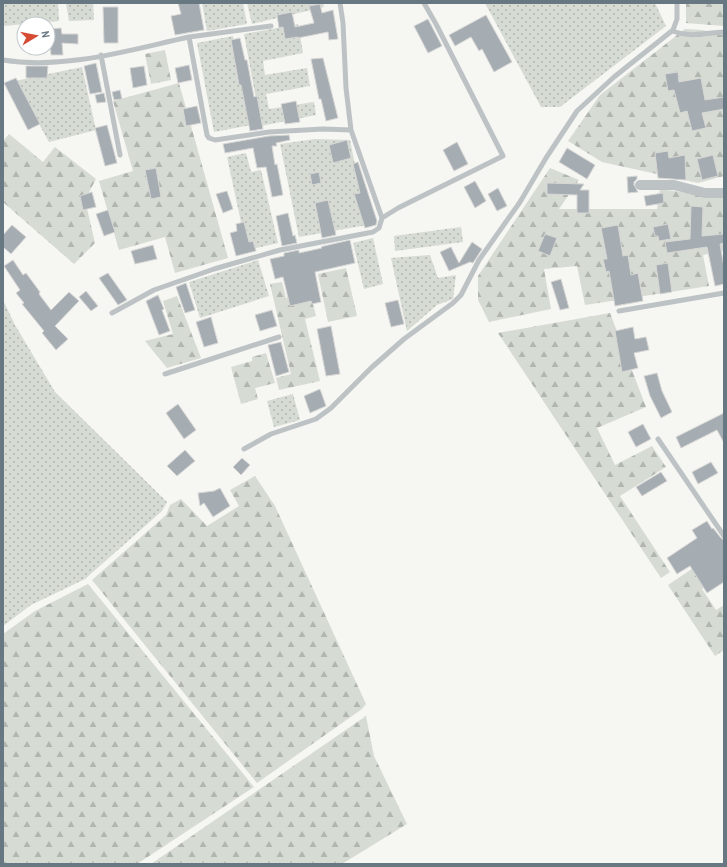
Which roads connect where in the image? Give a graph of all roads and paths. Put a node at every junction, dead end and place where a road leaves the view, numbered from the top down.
1 (340, 3) edge
2 (424, 3) edge
3 (677, 3) edge
4 (271, 26) dead end
5 (672, 31) junction
6 (724, 32) edge
7 (190, 37) junction
8 (101, 56) junction
9 (3, 60) edge
10 (351, 130) junction
11 (120, 154) dead end
12 (640, 185) dead end
13 (724, 193) edge
14 (382, 218) junction
15 (724, 293) edge
16 (619, 311) dead end
17 (112, 313) dead end
18 (279, 337) dead end
19 (164, 374) dead end
20 (658, 439) dead end
21 (244, 449) dead end
22 (724, 536) edge

1 - 10 lane
2 - 14 lane
3 - 5 lane
4 - 7 lane
5 - 6 lane
5 - 21 lane
7 - 8 lane
7 - 10 lane
8 - 9 lane
8 - 11 lane
10 - 14 lane
12 - 13 street
14 - 17 lane
15 - 16 lane
18 - 19 lane
20 - 22 lane

